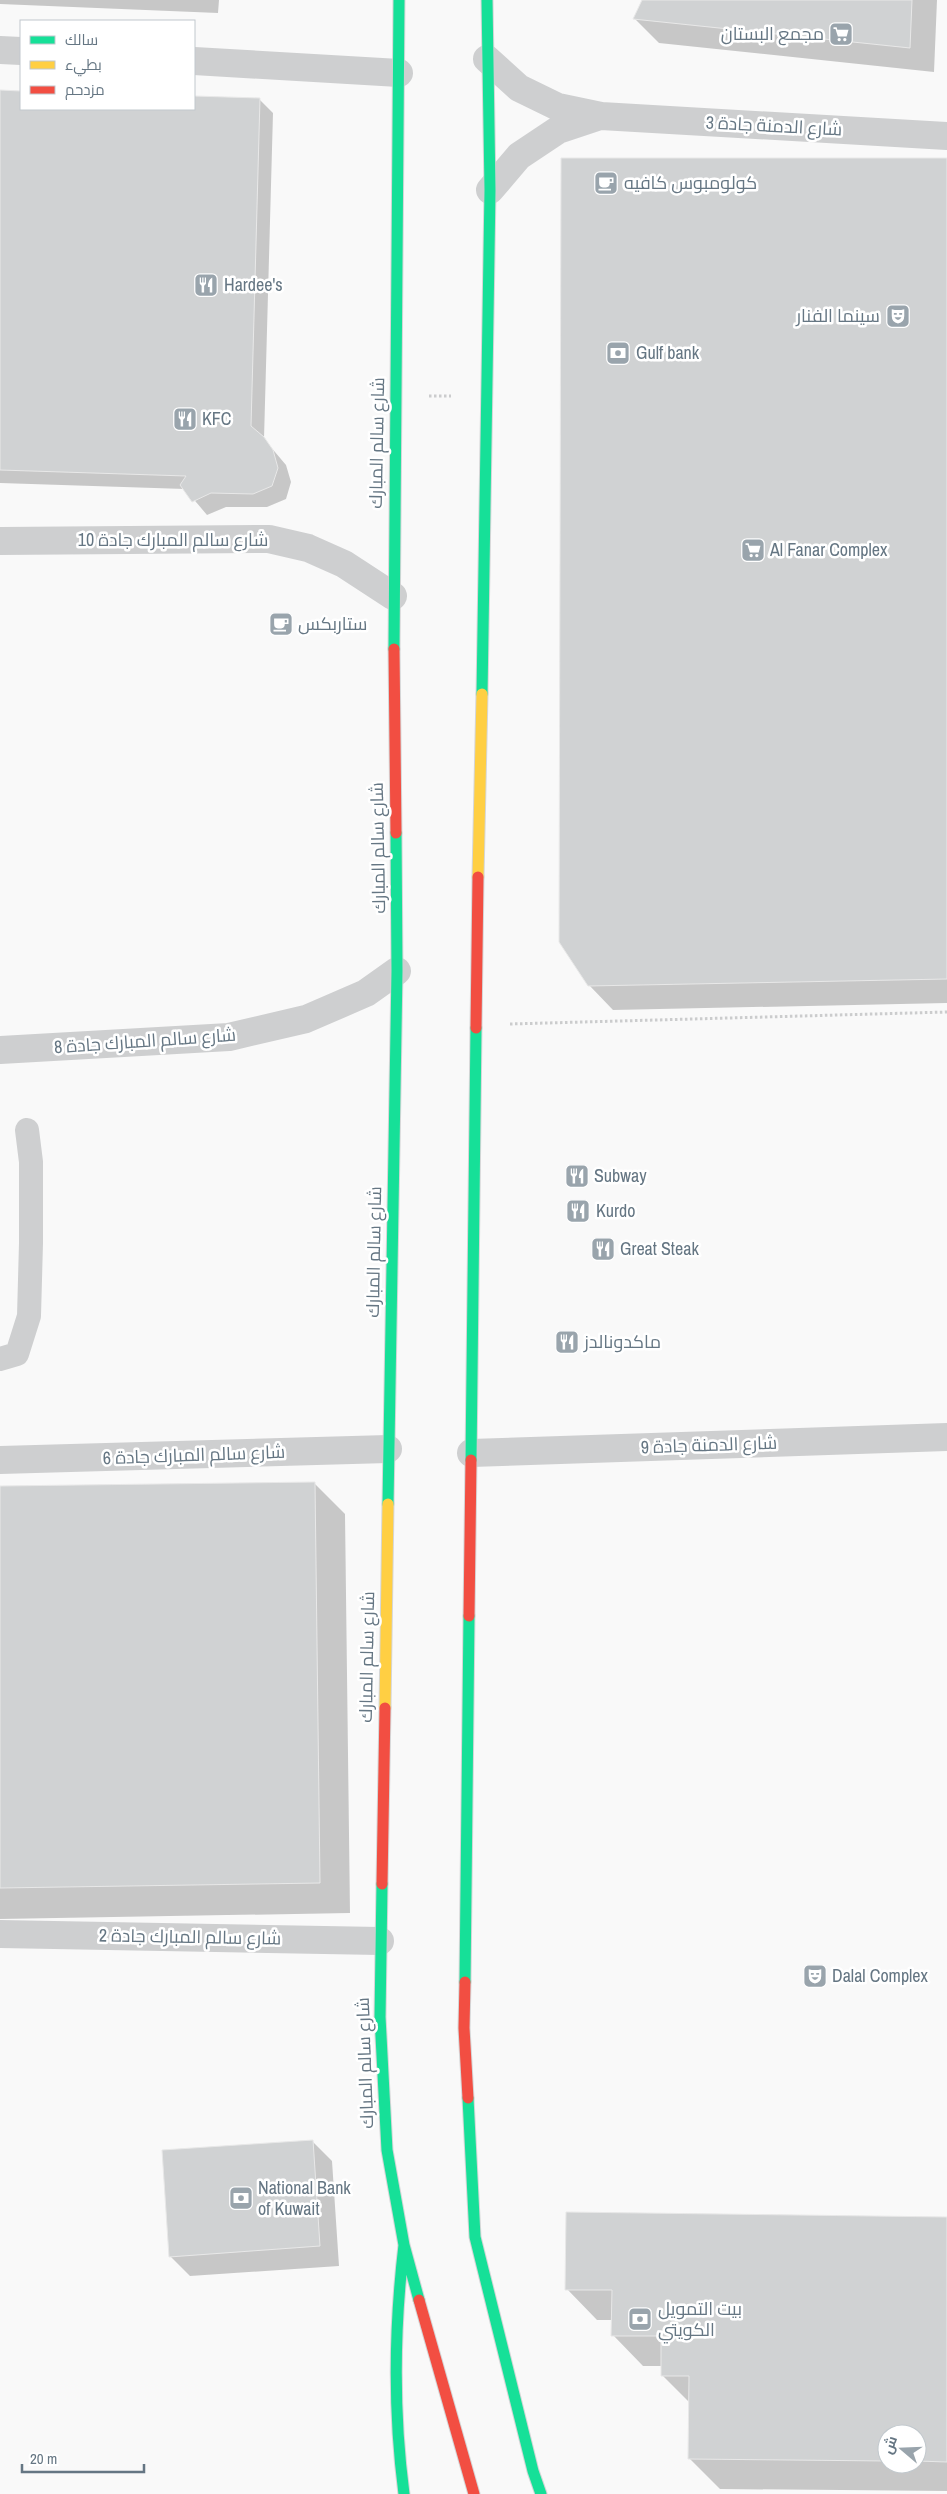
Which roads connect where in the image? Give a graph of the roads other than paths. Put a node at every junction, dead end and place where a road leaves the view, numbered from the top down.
1 (398, 0) edge
2 (487, 0) edge
3 (0, 50) edge
4 (20, 51) edge
5 (487, 59) junction
6 (195, 61) edge
7 (399, 73) junction
8 (601, 116) junction
9 (947, 136) edge
10 (490, 190) junction
11 (0, 540) edge
12 (393, 596) junction
13 (397, 972) junction
14 (0, 1050) edge
15 (27, 1130) dead end
16 (0, 1359) edge
17 (947, 1437) edge
18 (388, 1449) junction
19 (471, 1452) junction
20 (0, 1460) edge
21 (0, 1934) edge
22 (380, 1941) junction
23 (404, 2244) junction
24 (537, 2482) edge
25 (404, 2494) edge
26 (474, 2494) edge
27 (558, 2494) edge

1 - 7 main road, شارع سالم المبارك
2 - 5 main road
3 - 4 street
5 - 8 street, شارع الدمنة جادة 3
5 - 10 main road
6 - 7 street
7 - 12 main road, شارع سالم المبارك
8 - 9 street, شارع الدمنة جادة 3
8 - 10 street, شارع الدمنة جادة 3
10 - 19 main road
11 - 12 street, شارع سالم المبارك جادة 10
12 - 13 main road, شارع سالم المبارك
13 - 14 street, شارع سالم المبارك جادة 8
13 - 18 main road, شارع سالم المبارك
15 - 16 lane
17 - 19 street, شارع الدمنة جادة 9
18 - 20 street, شارع سالم المبارك جادة 6
18 - 22 main road, شارع سالم المبارك
19 - 24 main road
21 - 22 street, شارع سالم المبارك جادة 2
22 - 23 main road, شارع سالم المبارك
23 - 25 main road
23 - 26 main road, شارع سالم المبارك
24 - 27 street

